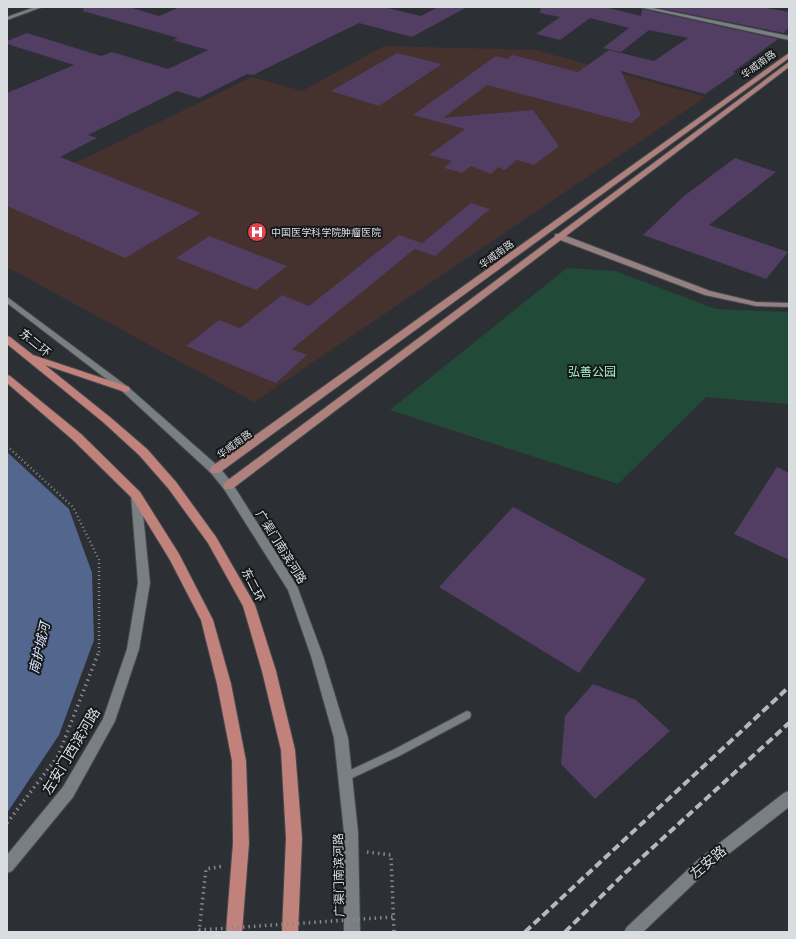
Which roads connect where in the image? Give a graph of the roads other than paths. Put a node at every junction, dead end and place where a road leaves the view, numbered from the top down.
1 (40, 7) edge
2 (641, 7) edge
3 (7, 19) edge
4 (789, 38) edge
5 (789, 55) edge
6 (789, 64) edge
7 (558, 236) junction
8 (7, 299) edge
9 (789, 304) edge
10 (7, 339) edge
11 (27, 355) junction
12 (7, 378) edge
13 (125, 389) junction
14 (215, 470) junction
15 (228, 486) junction
16 (136, 495) junction
17 (467, 715) dead end
18 (345, 777) junction
19 (789, 798) edge
20 (7, 866) edge
21 (234, 932) edge
22 (290, 932) edge
23 (352, 932) edge
24 (632, 932) edge

1 - 3 street
2 - 4 street
5 - 14 main road, 华威南路
6 - 7 main road, 华威南路
7 - 9 main road
7 - 15 main road, 华威南路
8 - 13 street, 广渠门南滨河路
10 - 11 highway, 东二环
11 - 13 highway
11 - 22 highway, 东二环
12 - 16 highway
13 - 14 street, 广渠门南滨河路
14 - 15 street, 广渠门南滨河路
15 - 18 street, 广渠门南滨河路
16 - 20 street, 左安门西滨河路
16 - 21 highway
17 - 18 lane
18 - 23 street, 广渠门南滨河路
19 - 24 street, 左安路

